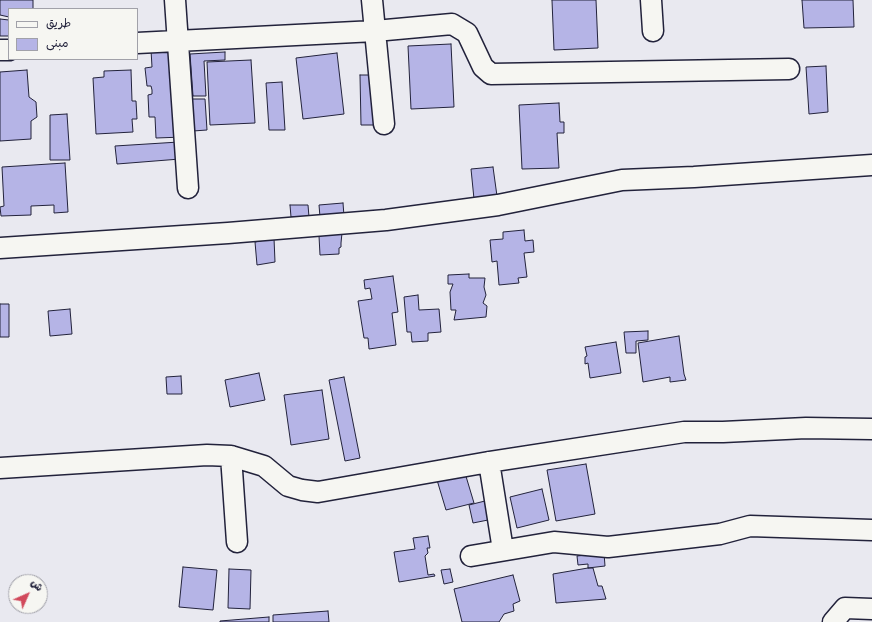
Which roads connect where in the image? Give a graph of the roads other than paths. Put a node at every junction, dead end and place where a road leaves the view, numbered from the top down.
1 (176, 0) edge
2 (372, 0) edge
3 (651, 0) edge
4 (374, 31) junction
5 (653, 31) dead end
6 (177, 41) junction
7 (138, 43) edge
8 (789, 69) dead end
9 (384, 124) dead end
10 (872, 165) edge
11 (188, 188) dead end
12 (0, 248) edge
13 (872, 429) edge
14 (231, 456) junction
15 (489, 462) junction
16 (0, 468) edge
17 (872, 530) edge
18 (237, 542) dead end
19 (503, 550) junction
20 (471, 556) dead end
21 (872, 609) edge
22 (833, 622) edge

1 - 6 street
2 - 4 street
3 - 5 street
4 - 6 street
4 - 8 street
4 - 9 street
6 - 7 street
6 - 11 street
10 - 12 street
13 - 15 street
14 - 15 street
14 - 16 street
14 - 18 street
15 - 19 street
17 - 19 street
19 - 20 street
21 - 22 street

